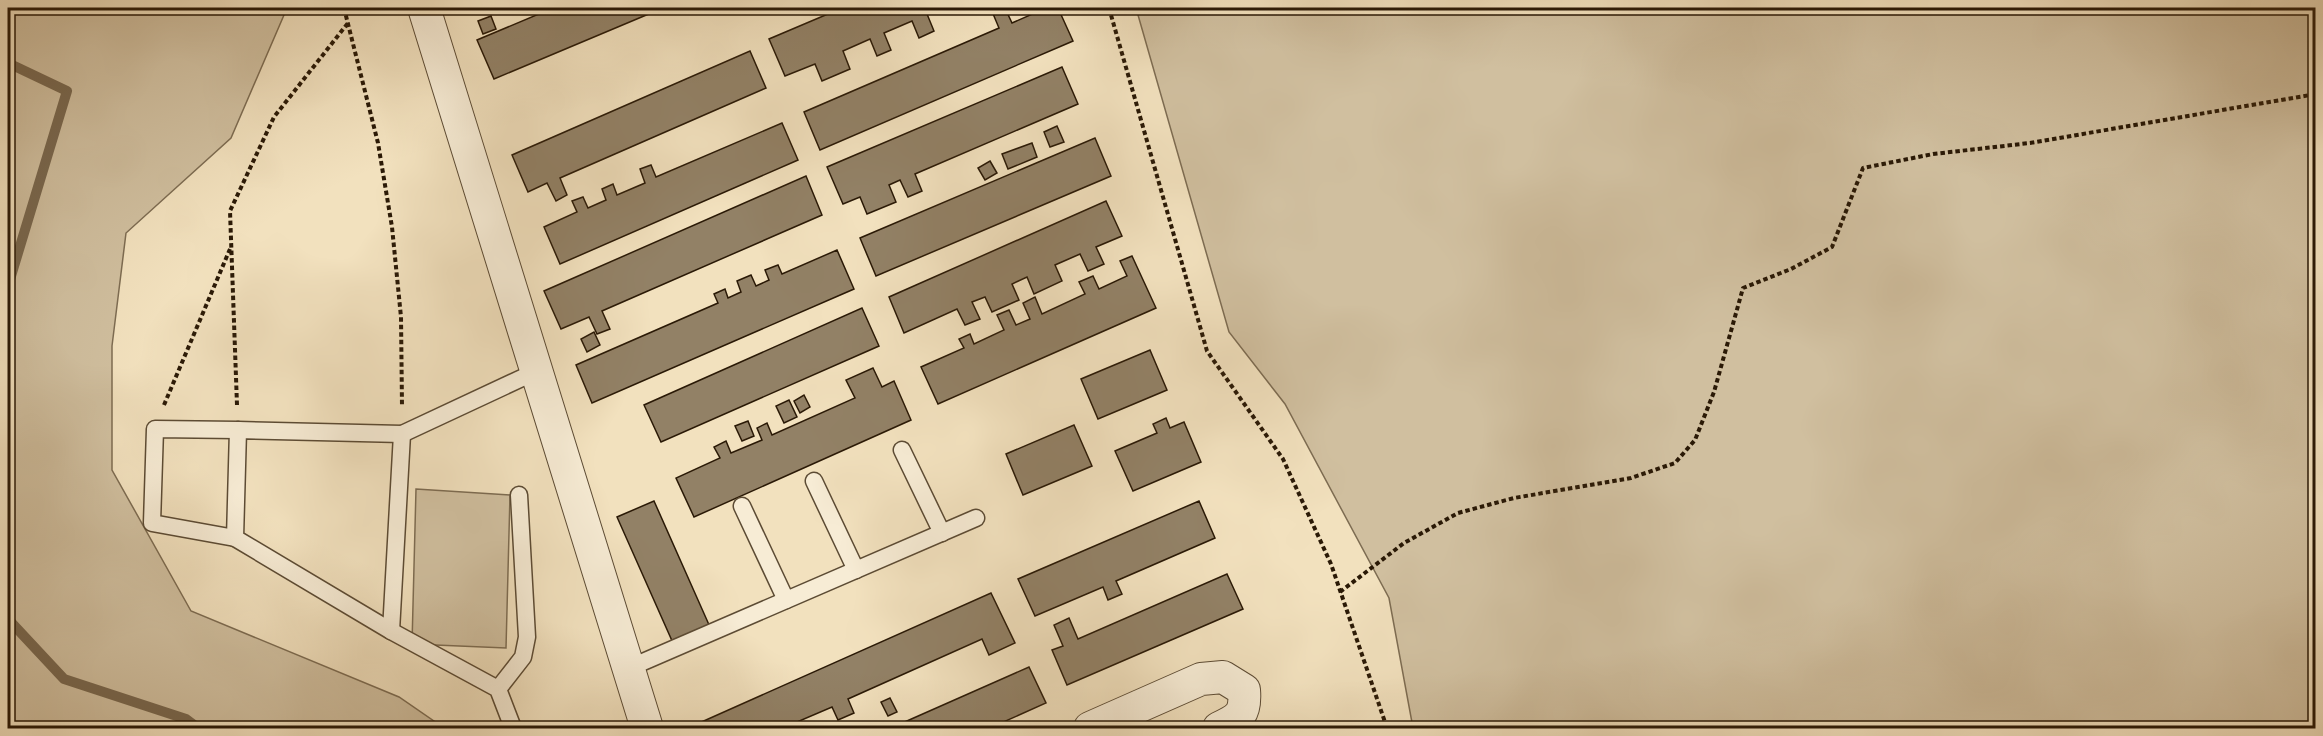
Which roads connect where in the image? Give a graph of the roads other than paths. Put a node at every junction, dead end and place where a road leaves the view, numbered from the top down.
1 (424, 8) edge
2 (537, 371) junction
3 (238, 430) junction
4 (402, 434) junction
5 (902, 450) dead end
6 (814, 481) dead end
7 (519, 495) dead end
8 (742, 506) dead end
9 (976, 518) dead end
10 (942, 533) junction
11 (235, 538) junction
12 (856, 570) junction
13 (786, 600) junction
14 (391, 631) junction
15 (629, 668) junction
16 (498, 689) junction
17 (513, 729) edge
18 (647, 729) edge
19 (1090, 729) edge
20 (1219, 729) edge

1 - 2 street
2 - 4 lane
2 - 15 street
3 - 4 lane
3 - 11 lane
3 - 11 lane
4 - 14 lane
5 - 10 lane
6 - 12 lane
7 - 16 lane
8 - 13 lane
9 - 10 lane
10 - 12 lane
11 - 14 lane
12 - 13 lane
13 - 15 lane
14 - 16 lane
15 - 18 street
16 - 17 lane
19 - 20 street

